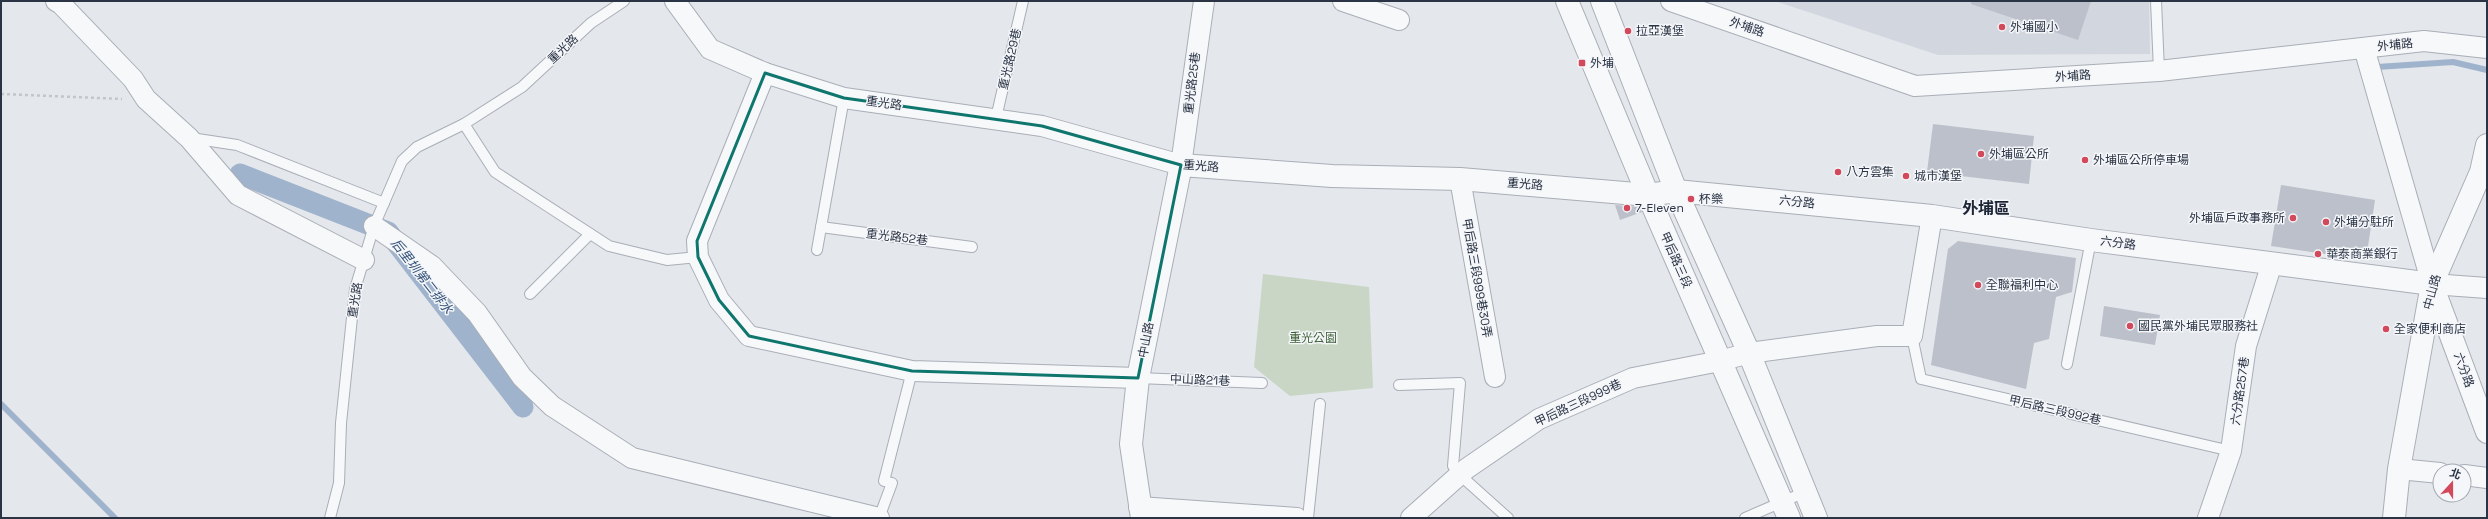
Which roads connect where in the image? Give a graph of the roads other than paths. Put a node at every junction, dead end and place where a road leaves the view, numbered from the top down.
1 (56, 1) edge
2 (624, 1) edge
3 (675, 1) edge
4 (1023, 1) edge
5 (1204, 1) edge
6 (1343, 1) edge
7 (1567, 1) edge
8 (1602, 1) edge
9 (1671, 1) edge
10 (2156, 1) edge
11 (1399, 20) dead end
12 (2364, 48) junction
13 (2487, 48) edge
14 (2159, 71) junction
15 (765, 73) junction
16 (844, 98) junction
17 (996, 118) junction
18 (464, 124) junction
19 (189, 138) junction
20 (2487, 145) edge
21 (1181, 164) junction
22 (1460, 179) junction
23 (1676, 191) junction
24 (1648, 195) junction
25 (384, 203) junction
26 (1932, 216) junction
27 (374, 226) junction
28 (821, 228) junction
29 (590, 234) junction
30 (2091, 240) junction
31 (972, 247) dead end
32 (817, 250) dead end
33 (698, 257) junction
34 (364, 260) junction
35 (2272, 263) junction
36 (2432, 284) junction
37 (2487, 288) edge
38 (530, 294) dead end
39 (1912, 336) junction
40 (1749, 353) junction
41 (1720, 361) junction
42 (2067, 364) dead end
43 (912, 371) junction
44 (1495, 377) dead end
45 (1138, 378) junction
46 (1262, 383) dead end
47 (1399, 385) dead end
48 (1320, 404) dead end
49 (2487, 432) edge
50 (2232, 451) junction
51 (2399, 469) junction
52 (2432, 472) edge
53 (1460, 475) junction
54 (2472, 476) edge
55 (2487, 478) edge
56 (1805, 492) junction
57 (1786, 511) edge
58 (1141, 512) edge
59 (330, 518) edge
60 (879, 518) edge
61 (1297, 518) edge
62 (1308, 518) edge
63 (1411, 518) edge
64 (1508, 518) edge
65 (1745, 518) edge
66 (1816, 518) edge
67 (2208, 518) edge
68 (2394, 518) edge

1 - 19 street
2 - 18 lane, 重光路
3 - 15 street, 重光路
4 - 17 lane, 重光路29巷
5 - 21 street, 重光路25巷
6 - 11 street
7 - 24 street, 甲后路三段
8 - 23 street
9 - 14 street, 外埔路
10 - 14 lane
12 - 13 street, 外埔路
12 - 14 street, 外埔路
12 - 36 street
15 - 16 street, 重光路
15 - 33 street
16 - 17 street, 重光路
16 - 28 lane
17 - 21 street, 重光路
18 - 25 lane, 重光路
18 - 29 lane
19 - 25 lane
19 - 34 street
20 - 36 street, 中山路
21 - 22 street, 重光路
21 - 45 street, 中山路
22 - 24 street, 重光路
22 - 44 street, 甲后路三段999巷30弄
23 - 24 street, 六分路
23 - 26 street, 六分路
23 - 40 street
24 - 41 street, 甲后路三段
25 - 27 lane, 重光路
26 - 30 street, 六分路
26 - 39 street, 甲后路三段992巷
27 - 34 lane, 重光路
27 - 60 street
28 - 31 lane, 重光路52巷
28 - 32 lane
29 - 33 lane
29 - 38 lane
30 - 35 street, 六分路
30 - 42 lane
33 - 43 street
34 - 59 lane, 重光路
35 - 36 street, 六分路
35 - 50 street, 六分路257巷
36 - 37 street
36 - 49 street, 六分路
36 - 51 street, 中山路
39 - 40 street
39 - 50 lane, 甲后路三段992巷
40 - 41 street, 甲后路三段999巷
40 - 56 street
41 - 53 street, 甲后路三段999巷
41 - 57 street, 甲后路三段
43 - 45 street
43 - 60 lane
45 - 46 lane, 中山路21巷
45 - 58 street, 中山路
47 - 53 lane
48 - 62 lane
50 - 67 street, 六分路257巷
51 - 52 street
51 - 68 street, 中山路
53 - 63 street, 甲后路三段999巷
53 - 64 lane
54 - 55 street
56 - 57 lane
56 - 66 street
57 - 65 lane
58 - 61 street

